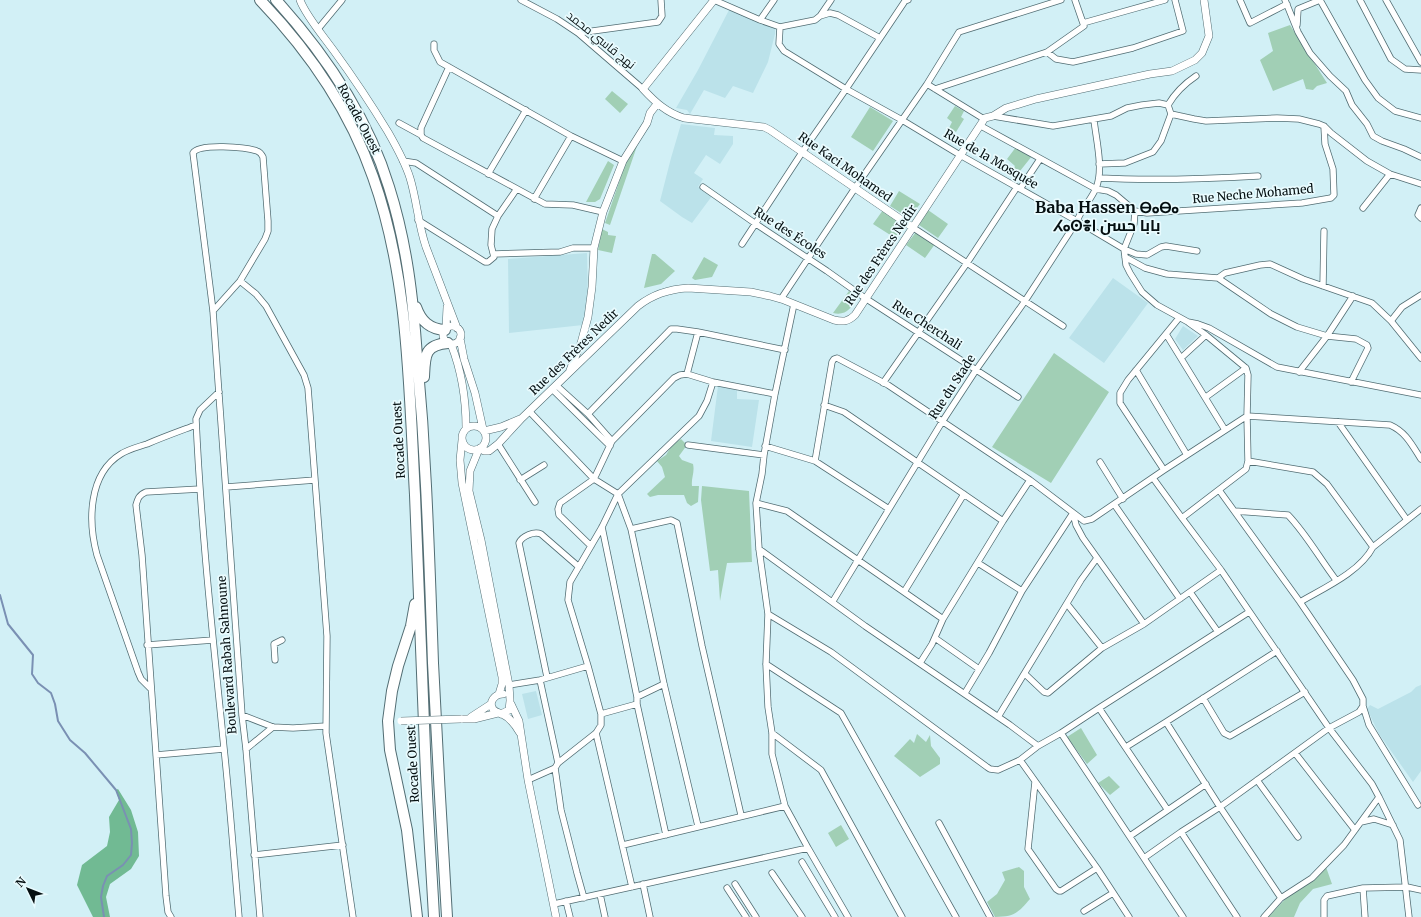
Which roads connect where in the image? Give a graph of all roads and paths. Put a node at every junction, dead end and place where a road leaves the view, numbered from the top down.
1 (260, 0) edge
2 (276, 0) edge
3 (300, 0) edge
4 (342, 0) edge
5 (661, 0) edge
6 (714, 0) edge
7 (774, 0) edge
8 (831, 0) edge
9 (905, 0) edge
10 (1061, 0) edge
11 (1075, 0) edge
12 (1165, 0) edge
13 (1175, 0) edge
14 (1204, 0) edge
15 (1240, 0) edge
16 (1320, 0) edge
17 (1360, 0) edge
18 (1386, 0) edge
19 (524, 1) edge
20 (1286, 2) edge
21 (820, 16) junction
22 (760, 20) junction
23 (1083, 23) junction
24 (780, 27) junction
25 (1297, 27) junction
26 (318, 29) junction
27 (578, 33) junction
28 (880, 38) junction
29 (434, 44) dead end
30 (1047, 52) junction
31 (1421, 62) edge
32 (449, 67) junction
33 (1421, 70) edge
34 (1196, 76) dead end
35 (927, 84) junction
36 (643, 89) junction
37 (846, 89) junction
38 (935, 89) junction
39 (657, 104) junction
40 (1168, 105) junction
41 (526, 110) junction
42 (1171, 114) junction
43 (993, 116) junction
44 (1421, 118) edge
45 (902, 120) junction
46 (1094, 120) junction
47 (983, 122) junction
48 (399, 123) dead end
49 (1324, 126) junction
50 (421, 135) junction
51 (571, 136) junction
52 (803, 151) junction
53 (960, 155) junction
54 (1421, 157) edge
55 (1040, 159) junction
56 (403, 161) junction
57 (623, 161) junction
58 (1099, 164) junction
59 (488, 174) junction
60 (1390, 174) junction
61 (1258, 176) dead end
62 (1100, 178) junction
63 (1421, 184) edge
64 (704, 188) dead end
65 (855, 188) junction
66 (1018, 188) junction
67 (1096, 189) junction
68 (516, 190) junction
69 (534, 199) junction
70 (1363, 208) dead end
71 (1421, 208) edge
72 (1135, 211) junction
73 (603, 212) junction
74 (498, 216) junction
75 (1421, 218) edge
76 (418, 220) junction
77 (1077, 221) junction
78 (756, 224) junction
79 (912, 227) junction
80 (1324, 231) dead end
81 (742, 244) dead end
82 (594, 248) junction
83 (1124, 249) junction
84 (1198, 251) dead end
85 (494, 254) junction
86 (1125, 257) junction
87 (810, 260) junction
88 (968, 264) junction
89 (1218, 278) junction
90 (240, 281) junction
91 (1323, 286) junction
92 (1421, 295) edge
93 (1353, 296) junction
94 (412, 297) junction
95 (865, 298) junction
96 (781, 299) junction
97 (446, 301) junction
98 (1025, 301) junction
99 (794, 304) junction
100 (213, 311) junction
101 (1179, 318) junction
102 (1391, 320) junction
103 (1188, 322) junction
104 (1063, 326) dead end
105 (457, 328) junction
106 (445, 329) junction
107 (698, 332) junction
108 (918, 332) junction
109 (1166, 334) junction
110 (1206, 335) junction
111 (1327, 336) junction
112 (460, 338) junction
113 (581, 343) junction
114 (449, 344) junction
115 (785, 350) junction
116 (587, 356) junction
117 (1181, 358) junction
118 (1421, 358) edge
119 (1246, 368) junction
120 (976, 370) junction
121 (1136, 370) junction
122 (570, 372) junction
123 (1299, 372) junction
124 (687, 374) junction
125 (713, 382) junction
126 (1350, 382) junction
127 (883, 383) junction
128 (554, 387) junction
129 (420, 390) junction
130 (219, 392) junction
131 (775, 394) junction
132 (1421, 395) edge
133 (1018, 397) dead end
134 (1206, 397) junction
135 (824, 405) junction
136 (529, 411) junction
137 (588, 414) junction
138 (1247, 416) junction
139 (522, 418) junction
140 (942, 422) junction
141 (1338, 422) junction
142 (196, 425) junction
143 (466, 428) junction
144 (484, 430) junction
145 (1225, 430) junction
146 (462, 440) junction
147 (611, 443) junction
148 (498, 444) junction
149 (688, 445) dead end
150 (766, 446) junction
151 (480, 449) junction
152 (764, 455) junction
153 (1187, 455) junction
154 (1421, 459) edge
155 (815, 461) junction
156 (1248, 461) junction
157 (1100, 462) dead end
158 (918, 463) junction
159 (544, 465) dead end
160 (1164, 470) junction
161 (1153, 478) junction
162 (594, 479) junction
163 (315, 480) junction
164 (520, 480) junction
165 (1030, 480) junction
166 (226, 487) junction
167 (200, 489) junction
168 (1219, 490) junction
169 (618, 494) junction
170 (964, 494) junction
171 (1122, 499) junction
172 (535, 502) dead end
173 (756, 503) junction
174 (1114, 504) junction
175 (889, 509) junction
176 (1421, 509) edge
177 (1235, 511) junction
178 (1073, 513) junction
179 (1182, 518) junction
180 (1407, 520) junction
181 (1003, 521) junction
182 (602, 527) junction
183 (631, 529) junction
184 (591, 546) junction
185 (1373, 547) junction
186 (759, 549) junction
187 (1097, 558) junction
188 (858, 559) junction
189 (978, 563) junction
190 (579, 567) junction
191 (1221, 570) junction
192 (1336, 580) junction
193 (419, 590) junction
194 (1022, 591) junction
195 (904, 592) junction
196 (1190, 592) junction
197 (1180, 599) junction
198 (833, 601) junction
199 (1300, 602) junction
200 (1067, 604) junction
201 (1250, 612) junction
202 (768, 614) junction
203 (943, 619) junction
204 (1144, 624) junction
205 (1218, 632) junction
206 (935, 638) junction
207 (213, 640) junction
208 (282, 640) dead end
209 (148, 645) junction
210 (1102, 648) junction
211 (1277, 651) junction
212 (275, 660) dead end
213 (920, 663) junction
214 (766, 664) junction
215 (588, 666) junction
216 (979, 669) junction
217 (1025, 674) junction
218 (547, 677) junction
219 (540, 680) junction
220 (664, 684) junction
221 (509, 685) junction
222 (151, 689) junction
223 (1305, 692) junction
224 (965, 693) junction
225 (499, 694) junction
226 (637, 697) junction
227 (1203, 698) junction
228 (511, 702) junction
229 (491, 704) junction
230 (636, 704) junction
231 (1362, 706) junction
232 (1099, 708) junction
233 (500, 713) junction
234 (601, 714) junction
235 (242, 715) junction
236 (998, 717) junction
237 (464, 718) junction
238 (388, 721) junction
239 (1166, 722) junction
240 (326, 726) junction
241 (273, 727) junction
242 (1329, 728) junction
243 (520, 733) junction
244 (596, 733) junction
245 (772, 733) junction
246 (1061, 733) junction
247 (1038, 746) junction
248 (1126, 747) junction
249 (246, 748) junction
250 (224, 749) junction
251 (1294, 753) junction
252 (156, 755) junction
253 (1020, 760) junction
254 (557, 765) junction
255 (528, 780) junction
256 (1257, 780) junction
257 (1035, 782) junction
258 (1206, 784) junction
259 (1379, 797) junction
260 (1418, 805) dead end
261 (785, 806) junction
262 (1220, 807) junction
263 (1167, 809) junction
264 (741, 815) junction
265 (1361, 822) junction
266 (939, 823) dead end
267 (1393, 825) junction
268 (698, 826) junction
269 (1355, 830) junction
270 (1181, 832) junction
271 (666, 835) junction
272 (1130, 836) junction
273 (1298, 837) dead end
274 (343, 845) junction
275 (623, 845) junction
276 (808, 848) junction
277 (254, 855) junction
278 (1144, 858) junction
279 (802, 862) dead end
280 (1097, 868) junction
281 (772, 873) dead end
282 (643, 884) junction
283 (734, 884) dead end
284 (632, 887) junction
285 (1407, 887) junction
286 (726, 888) dead end
287 (1363, 888) junction
288 (1421, 890) edge
289 (1113, 893) junction
290 (600, 894) junction
291 (584, 898) junction
292 (1281, 898) junction
293 (566, 901) junction
294 (416, 903) junction
295 (554, 904) junction
296 (1084, 911) dead end
297 (1127, 916) edge
298 (171, 917) edge
299 (239, 917) edge
300 (260, 917) edge
301 (353, 917) edge
302 (412, 917) edge
303 (417, 917) edge
304 (434, 917) edge
305 (447, 917) edge
306 (556, 917) edge
307 (570, 917) edge
308 (605, 917) edge
309 (650, 917) edge
310 (746, 917) edge
311 (756, 917) edge
312 (802, 917) edge
313 (835, 917) edge
314 (848, 917) edge
315 (902, 917) edge
316 (956, 917) edge
317 (990, 917) edge
318 (1183, 917) edge
319 (1237, 917) edge
320 (1264, 917) edge
321 (1324, 917) edge
322 (1365, 917) edge
323 (1409, 917) edge

1 - 193 highway, Rocade Ouest
2 - 94 highway, Rocade Ouest
3 - 26 street
4 - 26 street
5 - 27 street
6 - 22 street
6 - 36 street
7 - 22 street
8 - 21 street
9 - 28 street
10 - 35 street
11 - 23 street
12 - 23 street
13 - 30 street
14 - 43 street
15 - 20 street
16 - 25 street
16 - 44 street
17 - 33 street
18 - 31 street
19 - 27 street, نهج قاسي محمد
20 - 25 street
21 - 24 street
21 - 28 street
22 - 24 street
23 - 30 street
24 - 37 street, Rue de la Mosquée
25 - 54 street
26 - 56 street
27 - 36 street, نهج قاسي محمد
28 - 37 street
29 - 32 street
30 - 38 street
32 - 41 street
32 - 50 street
34 - 40 street
35 - 38 street
35 - 45 street
36 - 39 street, Rue Kaci Mohamed
37 - 45 street, Rue de la Mosquée
37 - 52 street
38 - 47 street
39 - 52 street, Rue Kaci Mohamed
39 - 57 street
40 - 42 street
40 - 46 street
41 - 51 street
41 - 59 street
42 - 49 street
42 - 58 street
43 - 46 street
43 - 47 street
45 - 53 street, Rue de la Mosquée
45 - 65 street
46 - 58 street
47 - 53 street, Rue des Frères Nedir
47 - 55 street
48 - 50 street
49 - 60 street
49 - 72 street, Rue Neche Mohamed
50 - 59 street
51 - 57 street
51 - 69 street
52 - 65 street, Rue Kaci Mohamed
52 - 78 street
53 - 66 street, Rue de la Mosquée
53 - 79 street, Rue des Frères Nedir
55 - 66 street
55 - 67 street
56 - 74 street
56 - 76 street
57 - 73 street
58 - 62 street
59 - 68 street
60 - 63 street
60 - 70 street
61 - 62 street
62 - 67 street, Rue du Stade
64 - 78 street, Rue des Écoles
65 - 79 street, Rue Kaci Mohamed
65 - 87 street
66 - 77 street, Rue de la Mosquée
66 - 88 street
67 - 72 street
67 - 77 street, Rue du Stade
68 - 69 street
68 - 74 street
69 - 73 street
71 - 75 street
72 - 83 street
73 - 82 street
74 - 85 street
76 - 85 street
76 - 97 street
77 - 83 street, Rue de la Mosquée
77 - 98 street, Rue du Stade
78 - 81 street
78 - 87 street, Rue des Écoles
79 - 88 street, Rue Kaci Mohamed
79 - 95 street, Rue des Frères Nedir
80 - 91 street
82 - 85 street
82 - 113 street
83 - 84 street, Rue de la Mosquée
83 - 86 street
86 - 89 street
86 - 101 street
87 - 95 street, Rue des Écoles
87 - 96 street
88 - 98 street, Rue Kaci Mohamed
88 - 108 street
89 - 91 street
89 - 111 street
90 - 100 street
90 - 100 street, Boulevard Rabah Sahnoune
90 - 163 street
91 - 93 street
92 - 102 street
93 - 102 street
93 - 111 street
94 - 106 highway
94 - 129 highway, Rocade Ouest
95 - 99 street, Rue des Frères Nedir
95 - 108 street, Rue Cherchali
96 - 99 street, Rue des Frères Nedir
96 - 116 street, Rue des Frères Nedir
97 - 105 street
97 - 106 street
98 - 104 street, Rue Kaci Mohamed
98 - 120 street, Rue du Stade
99 - 115 street
100 - 130 street, Boulevard Rabah Sahnoune
101 - 103 street
101 - 109 street
102 - 118 street
103 - 110 street
103 - 123 street
105 - 106 street
105 - 112 street
106 - 114 street
107 - 115 street
107 - 124 street
107 - 137 street
108 - 120 street, Rue Cherchali
108 - 127 street
109 - 117 street
109 - 121 street
110 - 117 street
110 - 119 street
111 - 123 street
111 - 126 street
112 - 114 street
112 - 144 street
113 - 116 street
113 - 122 street
114 - 129 highway
114 - 143 street
115 - 131 street
116 - 122 street, Rue des Frères Nedir
117 - 134 street
119 - 134 street
119 - 138 street
120 - 133 street, Rue Cherchali
120 - 140 street, Rue du Stade
121 - 153 street
121 - 160 street
122 - 128 street, Rue des Frères Nedir
123 - 126 street
124 - 125 street
124 - 147 street
125 - 131 street
125 - 169 street
126 - 132 street
127 - 135 street
127 - 140 street
128 - 136 street, Rue des Frères Nedir
128 - 137 street
128 - 147 street
129 - 305 highway, Rocade Ouest
130 - 142 street
130 - 166 street, Boulevard Rabah Sahnoune
131 - 150 street
134 - 145 street
135 - 155 street
135 - 158 street
136 - 139 street, Rue des Frères Nedir
136 - 162 street
137 - 147 street
138 - 141 street
138 - 145 street
138 - 156 street
139 - 144 street, Rue des Frères Nedir
139 - 148 street, Rue des Frères Nedir
140 - 158 street, Rue du Stade
140 - 165 street
141 - 154 street
141 - 180 street
142 - 167 street
142 - 222 street
143 - 144 street
143 - 146 street
144 - 151 street
145 - 153 street
146 - 151 street
146 - 225 street
147 - 162 street
148 - 151 street
148 - 164 street
149 - 152 street
150 - 152 street
150 - 155 street
151 - 221 street
152 - 173 street
153 - 160 street
155 - 175 street
156 - 168 street
156 - 185 street
157 - 171 street
158 - 170 street
158 - 175 street, Rue du Stade
159 - 164 street
160 - 161 street
161 - 171 street
161 - 179 street
162 - 169 street
162 - 184 street
163 - 166 street
163 - 240 street
164 - 172 street
165 - 178 street
165 - 181 street
166 - 235 street, Boulevard Rabah Sahnoune
167 - 207 street
167 - 209 street
168 - 177 street
168 - 179 street
169 - 182 street
169 - 183 street
170 - 181 street
170 - 195 street
171 - 174 street
173 - 186 street
173 - 188 street
174 - 178 street
174 - 197 street
175 - 188 street, Rue du Stade
176 - 180 street
177 - 192 street
177 - 199 street
178 - 187 street
178 - 194 street
179 - 191 street
180 - 185 street
181 - 189 street
182 - 184 street
182 - 226 street
183 - 220 street
183 - 264 street
184 - 190 street
185 - 192 street
186 - 198 street
186 - 202 street
187 - 200 street
187 - 204 street
188 - 195 street
188 - 198 street, Rue du Stade
189 - 194 street
189 - 203 street
190 - 215 street
190 - 218 street
191 - 196 street
191 - 201 street
192 - 199 street
193 - 238 highway
193 - 304 highway, Rocade Ouest
194 - 216 street
195 - 203 street
196 - 197 street
196 - 205 street
197 - 204 street
198 - 213 street
199 - 231 street
200 - 210 street
200 - 217 street
201 - 205 street
201 - 211 street
202 - 214 street
202 - 253 street
203 - 206 street
204 - 210 street
205 - 232 street
206 - 213 street
206 - 216 street
207 - 209 street
207 - 250 street
208 - 212 street
209 - 222 street
210 - 217 street
211 - 223 street
211 - 227 street
213 - 224 street
214 - 245 street
214 - 316 street
215 - 218 street
215 - 234 street
216 - 224 street
217 - 236 street
218 - 219 street
219 - 221 street
219 - 254 street
220 - 226 street
220 - 268 street
221 - 228 street
222 - 252 street
223 - 227 street
223 - 242 street
224 - 236 street
225 - 228 street
225 - 229 street
226 - 230 street
227 - 239 street
228 - 233 street
228 - 243 street
229 - 233 street
229 - 237 street
230 - 234 street
230 - 271 street
231 - 242 street
231 - 260 street
232 - 246 street
232 - 248 street
233 - 237 street
233 - 243 street
234 - 244 street
235 - 241 street
235 - 249 street, Boulevard Rabah Sahnoune
236 - 247 street
237 - 238 street, bridge
238 - 294 highway
239 - 248 street
239 - 258 street
240 - 241 street
240 - 274 street
241 - 249 street
242 - 251 street
242 - 259 street
243 - 255 street
244 - 254 street
244 - 275 street
245 - 261 street
245 - 315 street
246 - 247 street
246 - 272 street
247 - 253 street
248 - 263 street
249 - 277 street, Boulevard Rabah Sahnoune
250 - 252 street
250 - 299 street
251 - 256 street
251 - 269 street
252 - 298 street
253 - 257 street
254 - 255 street
254 - 291 street
255 - 295 street
256 - 262 street
256 - 273 street
257 - 280 street
257 - 280 street
258 - 262 street
258 - 263 street
259 - 265 street
259 - 267 street
261 - 264 street
261 - 276 street
262 - 270 street
262 - 292 street
263 - 272 street
264 - 268 street
265 - 267 street
265 - 269 street
266 - 317 street
267 - 285 street
268 - 271 street
269 - 292 street
270 - 278 street
270 - 319 street
271 - 275 street
272 - 278 street
274 - 277 street
274 - 301 street
275 - 284 street
276 - 282 street
276 - 314 street
277 - 300 street, Boulevard Rabah Sahnoune
278 - 318 street
279 - 313 street
280 - 289 street
281 - 312 street
282 - 284 street
282 - 309 street
283 - 311 street
284 - 290 street
285 - 287 street
285 - 288 street
285 - 323 street
286 - 310 street
287 - 321 street
287 - 322 street
289 - 296 street
289 - 297 street
290 - 291 street
290 - 308 street
291 - 293 street
292 - 320 street
293 - 295 street
293 - 307 street
294 - 302 street
294 - 303 highway
295 - 306 street

